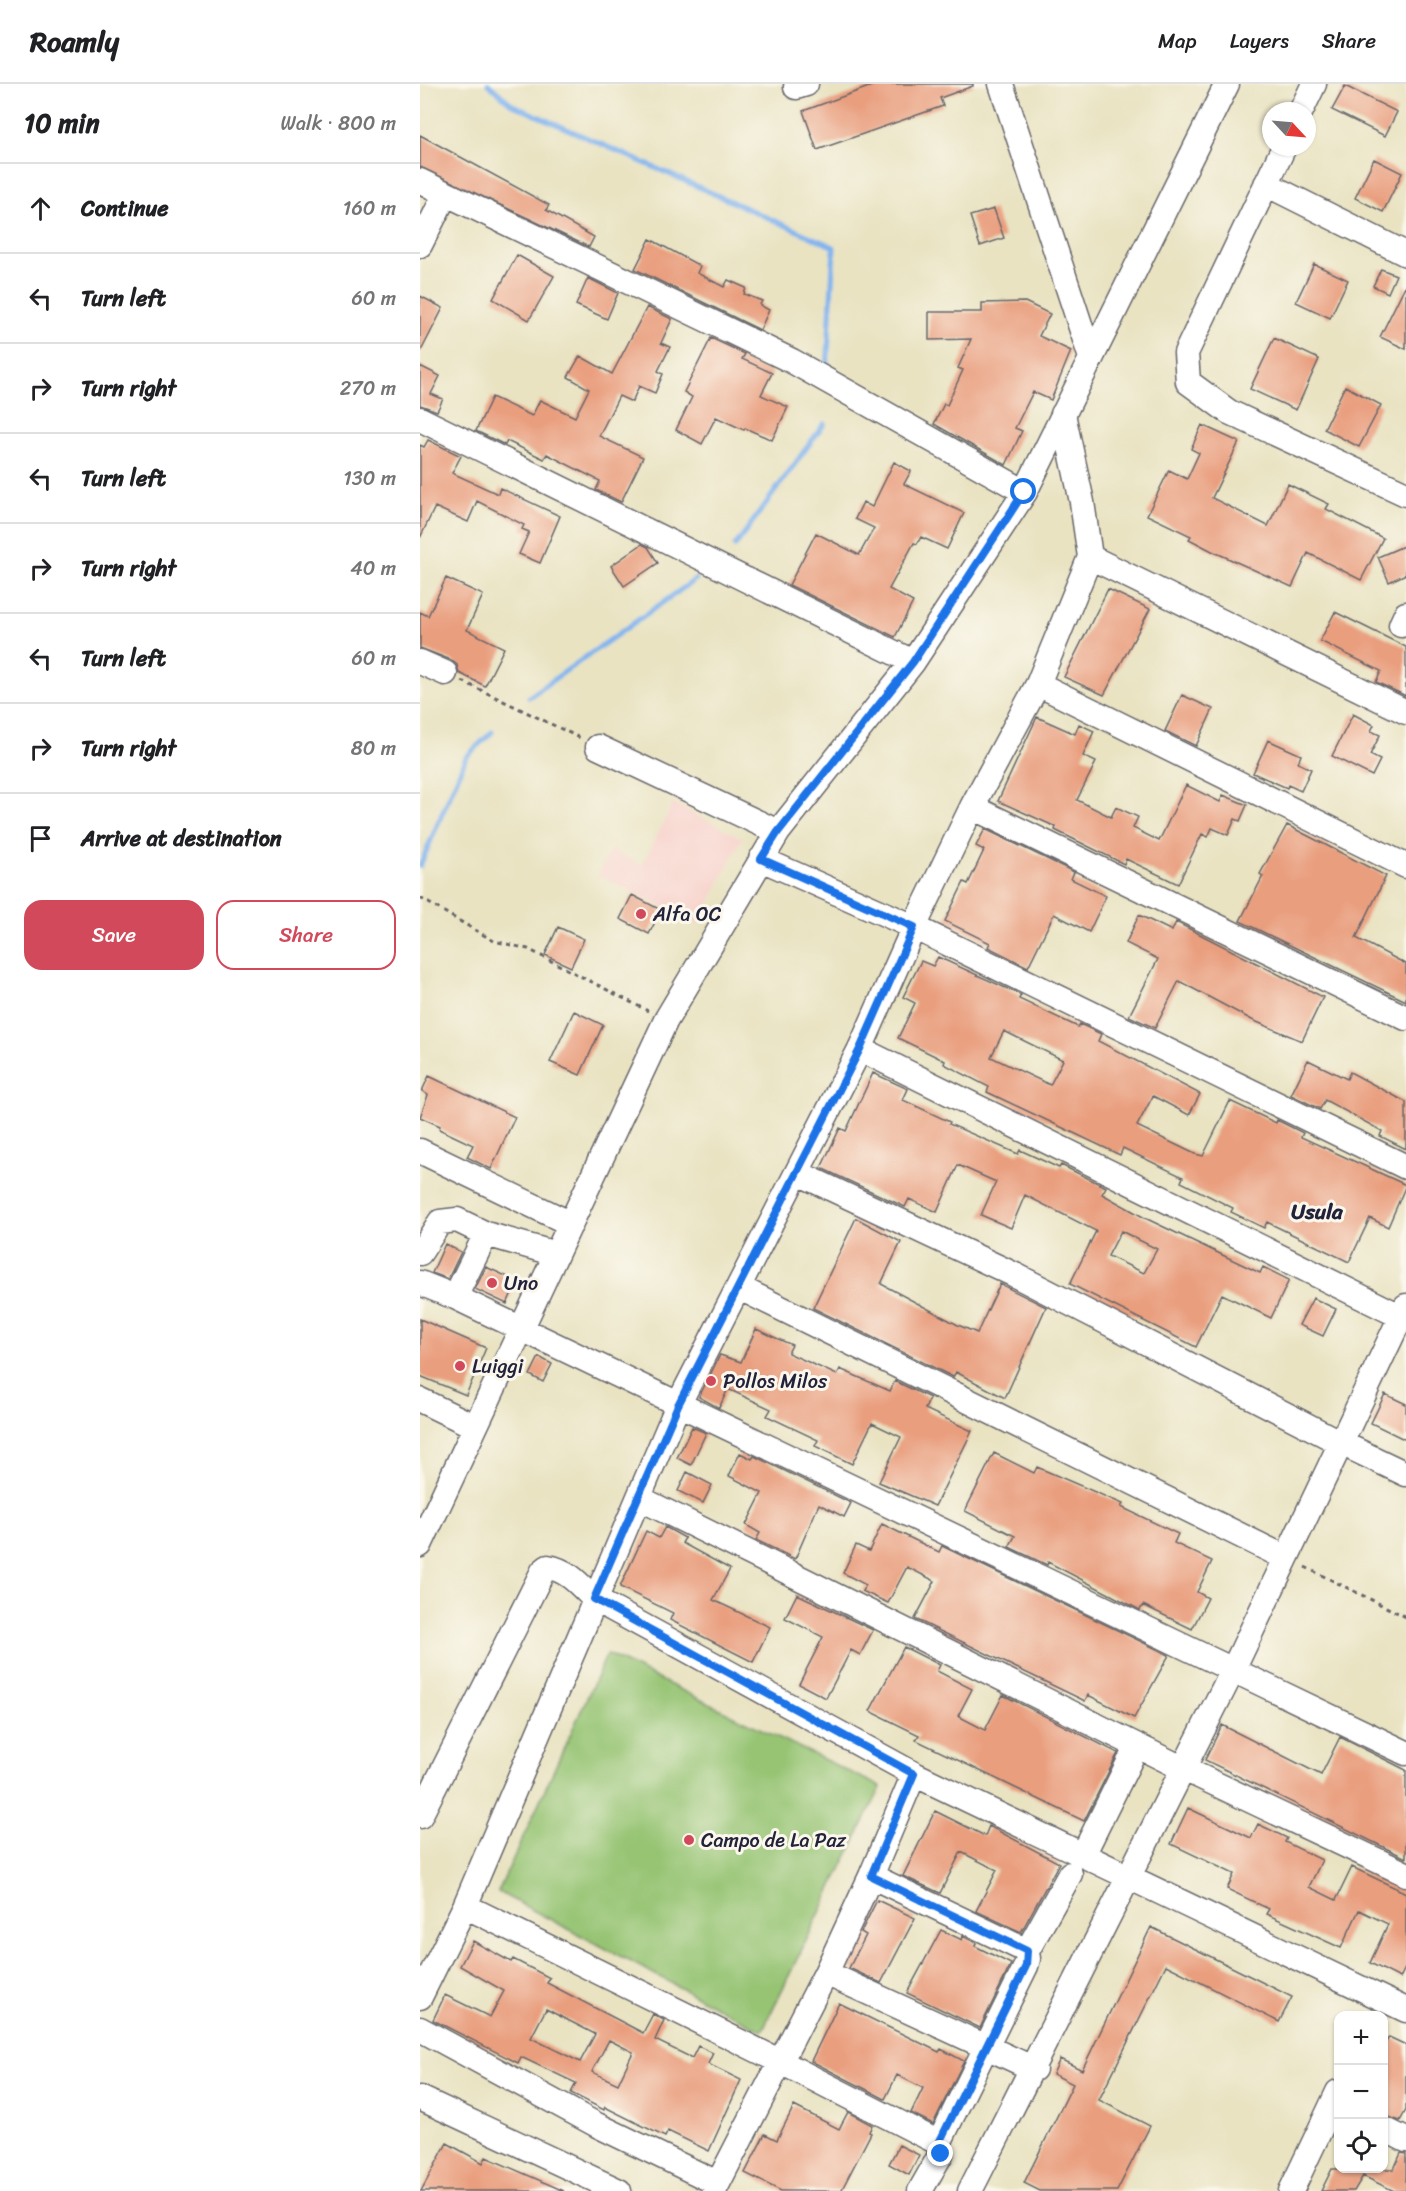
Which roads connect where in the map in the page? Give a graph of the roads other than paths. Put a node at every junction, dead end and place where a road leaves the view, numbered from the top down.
1 (1001, 84) edge
2 (1227, 84) edge
3 (1314, 84) edge
4 (1305, 102) edge
5 (1280, 156) edge
6 (420, 182) edge
7 (1266, 184) junction
8 (445, 195) junction
9 (420, 245) edge
10 (1406, 254) edge
11 (1091, 358) junction
12 (1063, 414) junction
13 (420, 419) edge
14 (1024, 492) junction
15 (1406, 494) edge
16 (1090, 557) junction
17 (420, 662) edge
18 (913, 662) junction
19 (445, 673) road end
20 (1038, 684) junction
21 (1406, 712) edge
22 (598, 747) road end
23 (972, 807) junction
24 (778, 832) junction
25 (761, 859) junction
26 (1406, 866) edge
27 (914, 927) junction
28 (1406, 1018) edge
29 (860, 1049) junction
30 (420, 1151) edge
31 (1406, 1167) edge
32 (798, 1173) junction
33 (572, 1224) junction
34 (486, 1234) junction
35 (420, 1253) edge
36 (556, 1254) junction
37 (420, 1283) edge
38 (740, 1288) junction
39 (455, 1297) junction
40 (1404, 1314) edge
41 (520, 1328) junction
42 (420, 1400) edge
43 (678, 1405) junction
44 (474, 1426) junction
45 (1341, 1443) junction
46 (1406, 1474) edge
47 (639, 1498) junction
48 (420, 1545) edge
49 (1286, 1558) junction
50 (594, 1599) junction
51 (1233, 1670) junction
52 (1137, 1746) junction
53 (1406, 1753) edge
54 (1182, 1768) junction
55 (914, 1774) junction
56 (420, 1816) edge
57 (1076, 1865) junction
58 (1406, 1874) edge
59 (871, 1876) junction
60 (1127, 1877) junction
61 (465, 1906) junction
62 (1027, 1951) junction
63 (826, 1973) junction
64 (420, 1997) edge
65 (1379, 2007) edge
66 (1406, 2010) edge
67 (420, 2030) edge
68 (988, 2046) junction
69 (779, 2061) junction
70 (1034, 2069) junction
71 (420, 2098) edge
72 (1334, 2107) edge
73 (1388, 2131) edge
74 (1406, 2140) edge
75 (939, 2143) junction
76 (716, 2187) edge
77 (619, 2191) edge
78 (920, 2191) edge
79 (970, 2191) edge
80 (1291, 2191) edge

1 - 11 street
2 - 11 street
3 - 4 street
5 - 7 street
6 - 8 street
7 - 10 street
7 - 15 street
8 - 9 street
8 - 14 street
11 - 12 street
12 - 14 street
12 - 16 street
13 - 18 street
14 - 18 street
16 - 20 street
16 - 21 street
17 - 19 street
18 - 24 street
20 - 23 street
20 - 26 street
22 - 24 street
23 - 27 street
23 - 28 street
24 - 25 street
25 - 27 street
25 - 33 street
27 - 29 street
27 - 31 street
29 - 32 street
29 - 40 street
30 - 33 street
32 - 38 street
32 - 45 street
33 - 36 street
34 - 35 street
34 - 36 street
34 - 39 street
36 - 41 street
37 - 39 street
38 - 43 street
38 - 49 street
39 - 41 street
40 - 45 street
41 - 43 street
41 - 44 street
42 - 44 street
43 - 47 street
43 - 51 street
44 - 48 street
45 - 46 street
45 - 49 street
47 - 50 street
47 - 52 street
49 - 51 street
50 - 55 street
50 - 56 street
50 - 61 street
51 - 53 street
51 - 54 street
52 - 54 street
52 - 57 street
54 - 58 street
54 - 60 street
55 - 57 street
55 - 59 street
57 - 60 street
57 - 62 street
59 - 62 street
59 - 63 street
60 - 65 street
60 - 70 street
61 - 64 street
61 - 69 street
62 - 68 street
63 - 68 street
63 - 69 street
65 - 66 street
67 - 76 street
68 - 70 street
68 - 75 street
69 - 75 street
69 - 76 street
70 - 79 street
71 - 77 street
72 - 80 street
73 - 74 street
75 - 78 street

